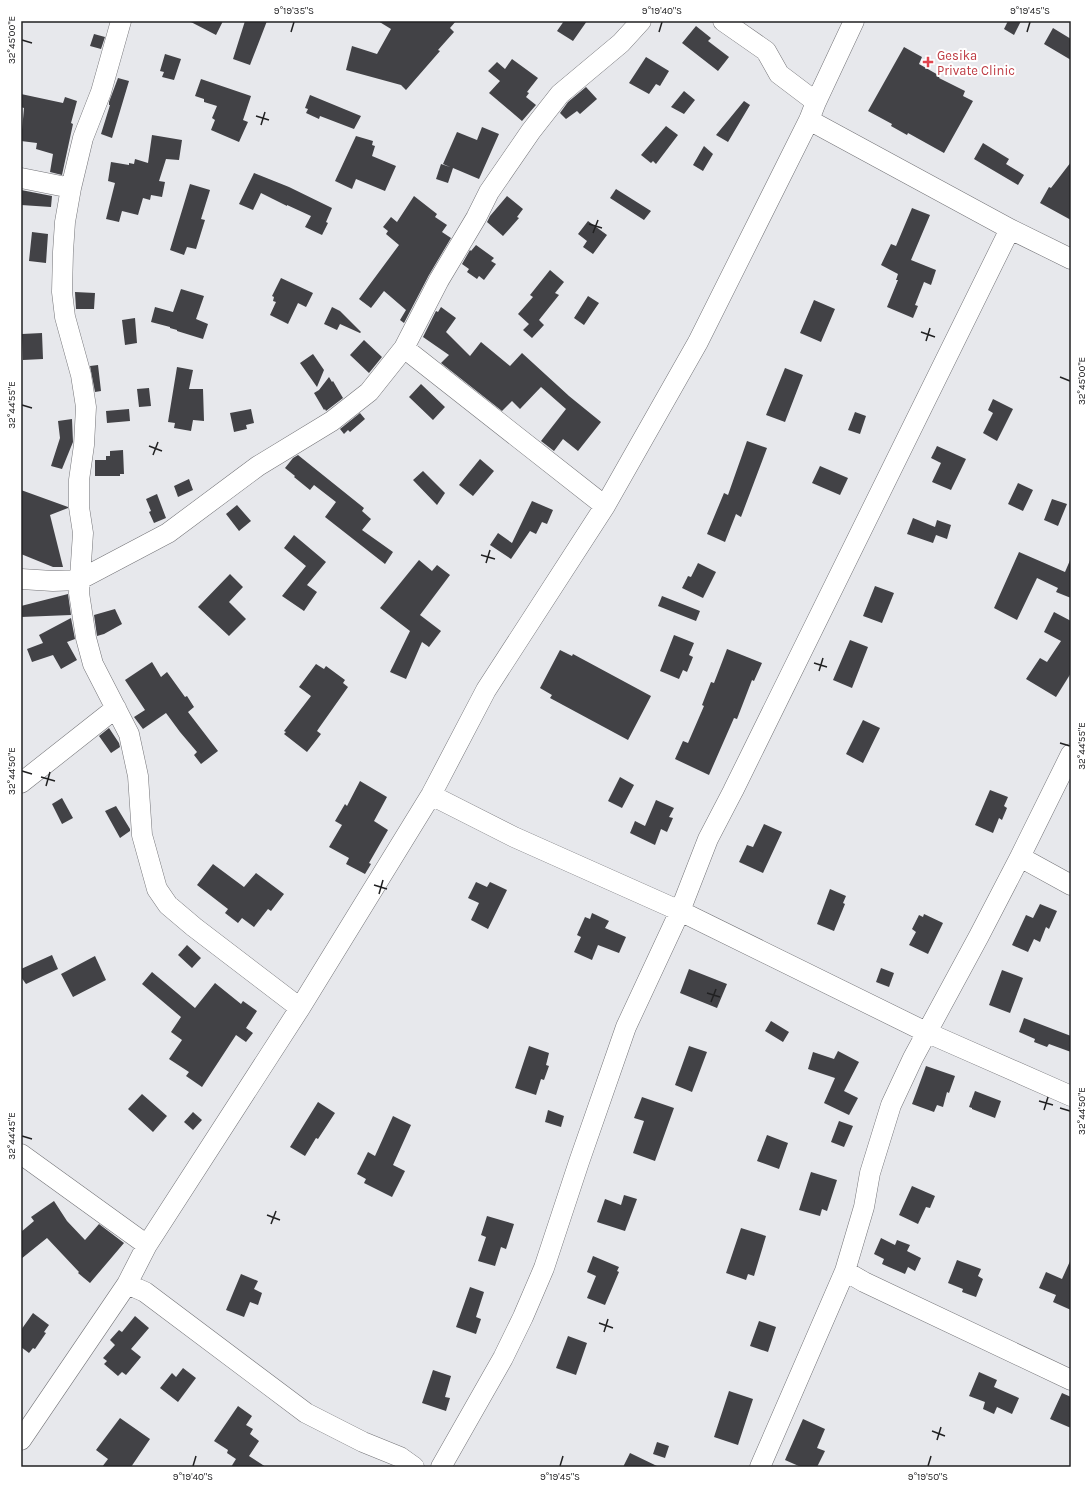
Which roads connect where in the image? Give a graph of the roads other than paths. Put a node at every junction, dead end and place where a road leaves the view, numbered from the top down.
1 (121, 21) edge
2 (641, 21) edge
3 (723, 21) edge
4 (854, 21) edge
5 (816, 102) junction
6 (809, 120) junction
7 (21, 178) edge
8 (71, 188) junction
9 (1010, 228) junction
10 (1071, 259) edge
11 (404, 348) junction
12 (605, 506) junction
13 (21, 579) edge
14 (79, 580) junction
15 (116, 708) junction
16 (1071, 754) edge
17 (21, 783) edge
18 (431, 796) junction
19 (1020, 857) junction
20 (1071, 885) edge
21 (680, 911) junction
22 (300, 1008) junction
23 (928, 1033) junction
24 (1071, 1096) edge
25 (21, 1154) edge
26 (147, 1245) junction
27 (845, 1271) junction
28 (127, 1284) junction
29 (1071, 1380) edge
30 (21, 1440) edge
31 (414, 1467) edge
32 (440, 1467) edge
33 (760, 1467) edge

1 - 8 street
2 - 11 street
3 - 5 street
4 - 5 street
5 - 6 street
6 - 9 street
6 - 12 street
7 - 8 street
8 - 14 street
9 - 10 street
9 - 21 street
11 - 12 street
11 - 14 street
12 - 18 street
13 - 14 street
14 - 15 street
15 - 17 street
15 - 22 street
16 - 19 street
18 - 21 street
18 - 22 street
19 - 20 street
19 - 23 street
21 - 23 street
21 - 32 street
22 - 26 street
23 - 24 street
23 - 27 street
25 - 26 street
26 - 28 street
27 - 29 street
27 - 33 street
28 - 30 street
28 - 31 street

